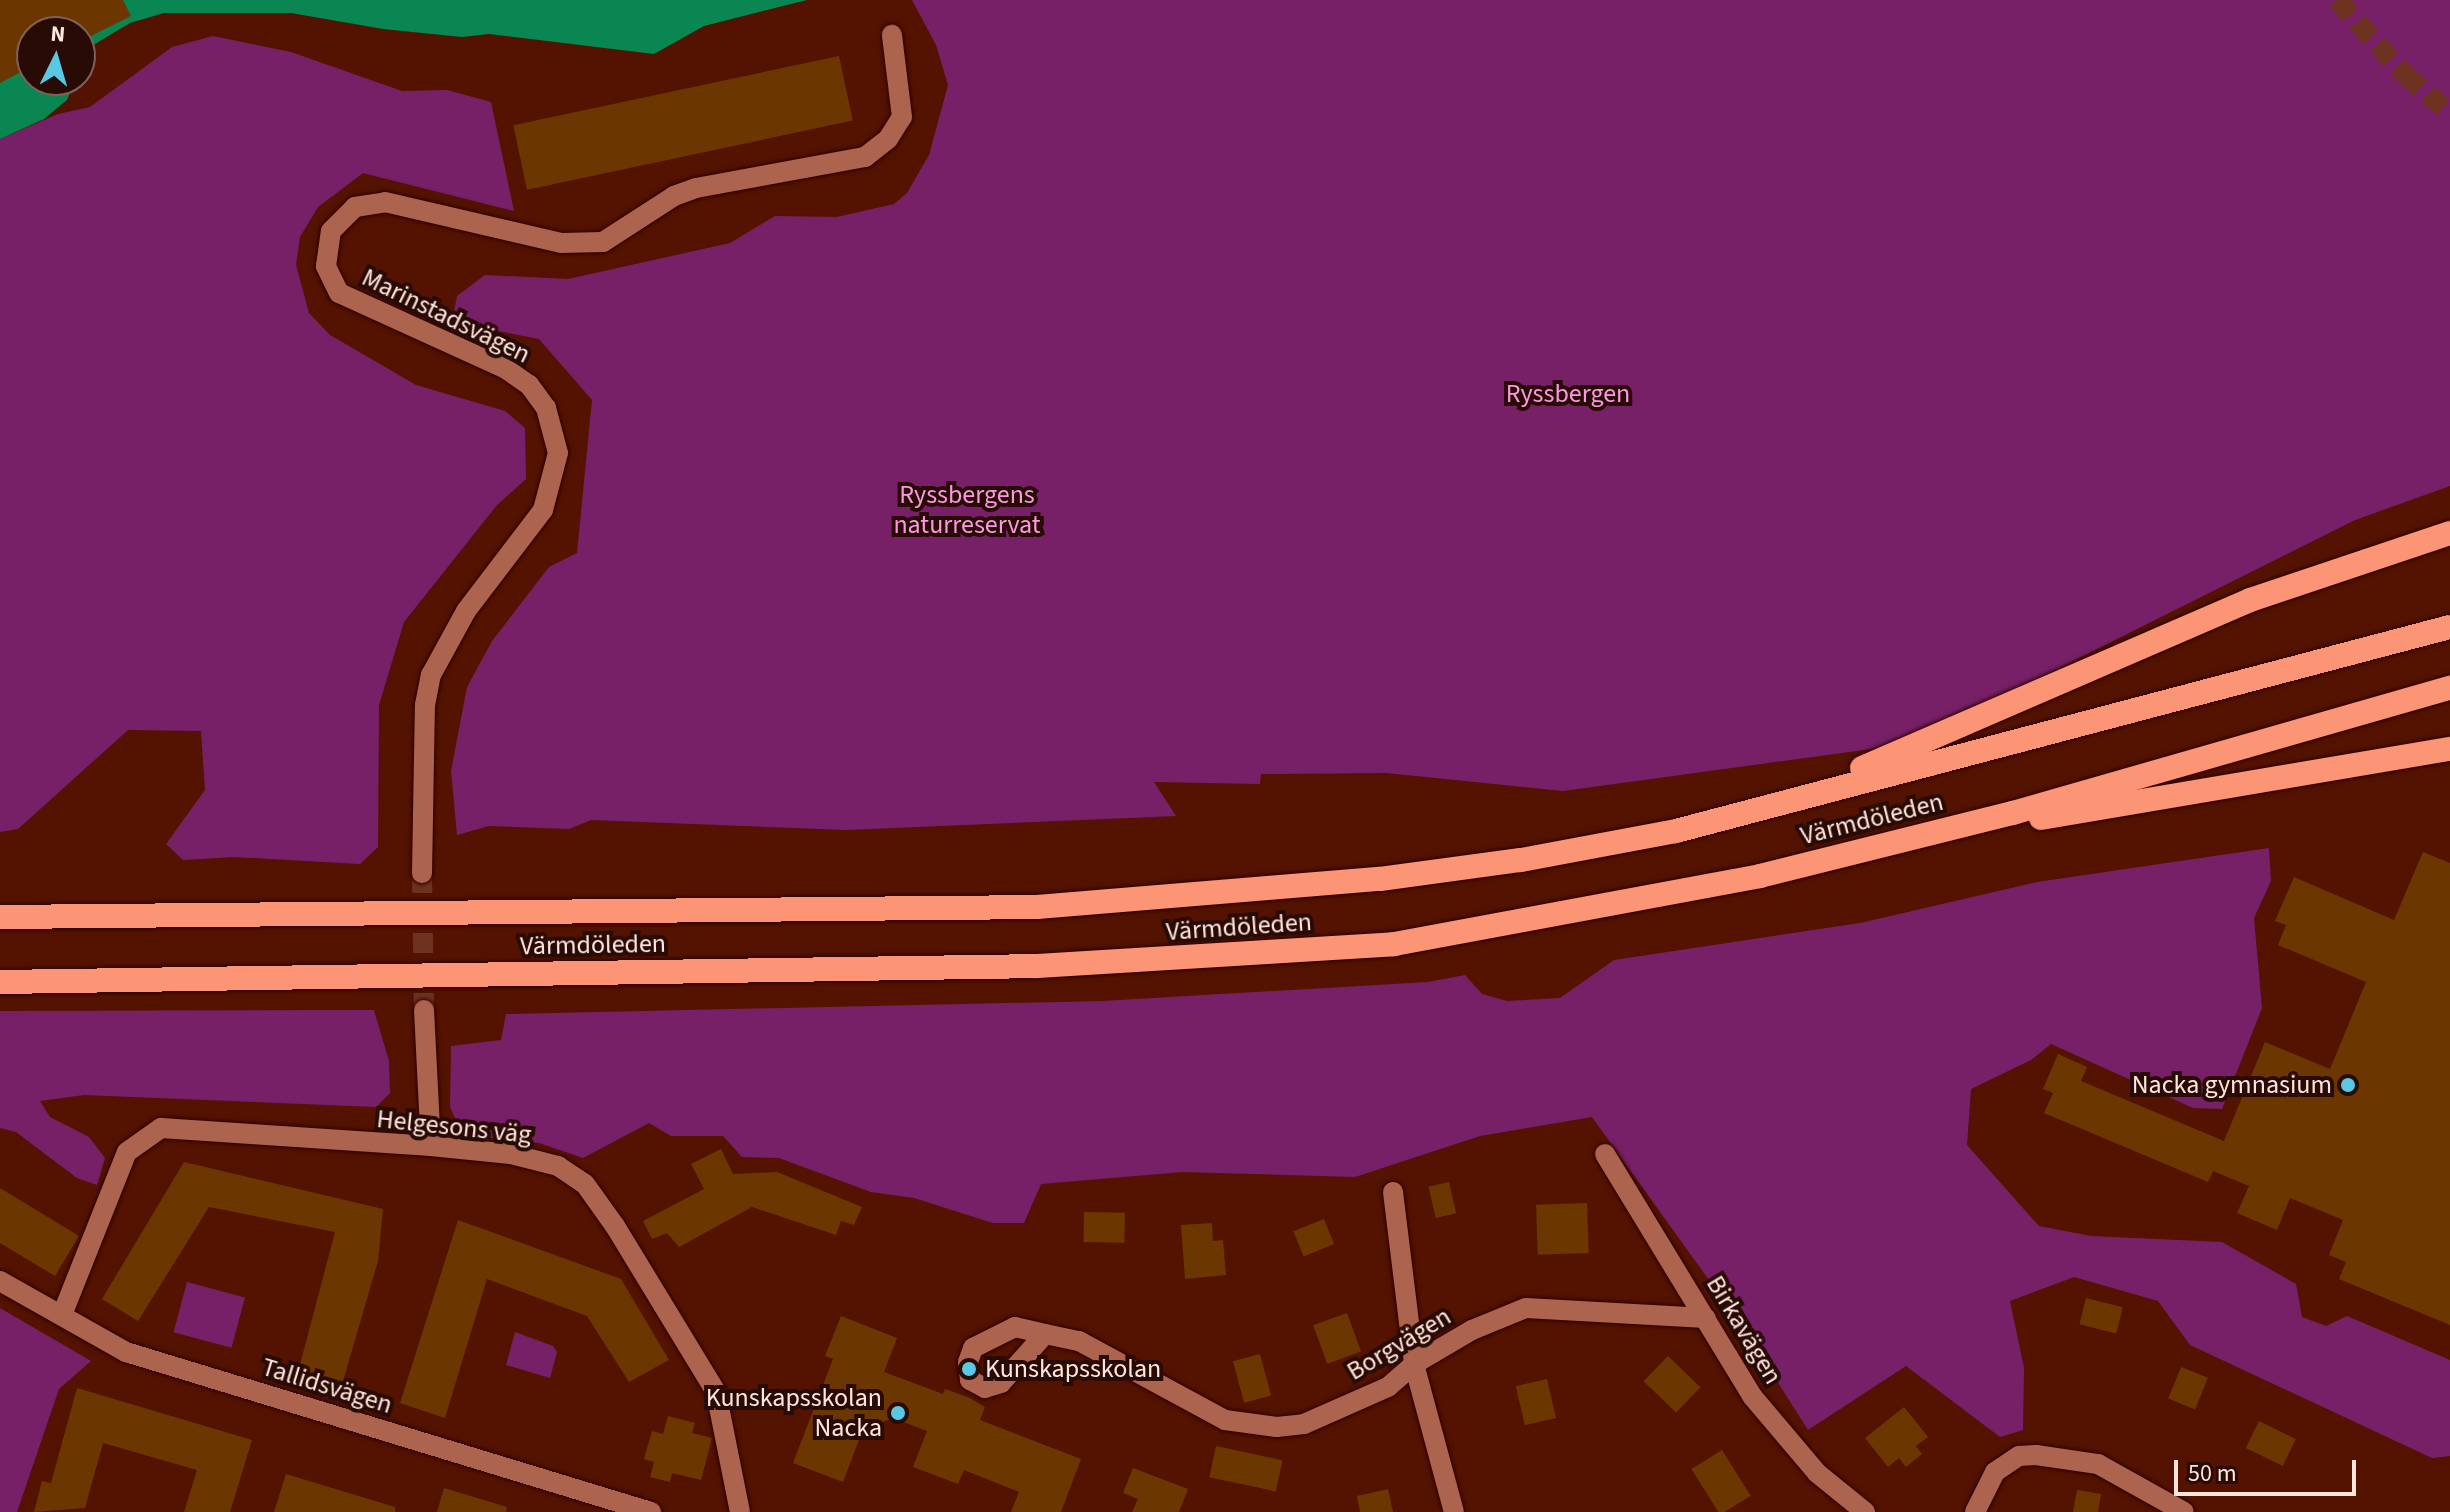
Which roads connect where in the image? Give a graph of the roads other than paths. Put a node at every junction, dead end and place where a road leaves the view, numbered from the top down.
1 (892, 35) dead end
2 (2450, 533) edge
3 (2450, 627) edge
4 (2450, 688) edge
5 (2450, 749) edge
6 (1791, 800) junction
7 (1885, 844) junction
8 (422, 873) tunnel mouth
9 (0, 917) edge
10 (0, 982) edge
11 (424, 1010) tunnel mouth
12 (431, 1146) junction
13 (1605, 1154) dead end
14 (1393, 1192) dead end
15 (0, 1281) edge
16 (62, 1315) junction
17 (1706, 1318) junction
18 (1045, 1334) dead end
19 (1414, 1364) junction
20 (651, 1512) edge
21 (740, 1512) edge
22 (1454, 1512) edge
23 (1865, 1512) edge
24 (1975, 1512) edge
25 (2184, 1512) edge

1 - 8 street, Marinstadsvägen
2 - 6 highway
3 - 6 highway, Värmdöleden
4 - 7 highway, Värmdöleden
5 - 7 highway
6 - 9 highway, Värmdöleden
7 - 10 highway, Värmdöleden
11 - 12 street
12 - 16 street, Helgesons väg
12 - 21 street, Helgesons väg
13 - 17 street, Birkavägen
14 - 19 street
15 - 16 street, Tallidsvägen
16 - 20 street, Tallidsvägen
17 - 19 street, Borgvägen
17 - 23 street, Birkavägen
18 - 19 street, Borgvägen
19 - 22 street
24 - 25 street

